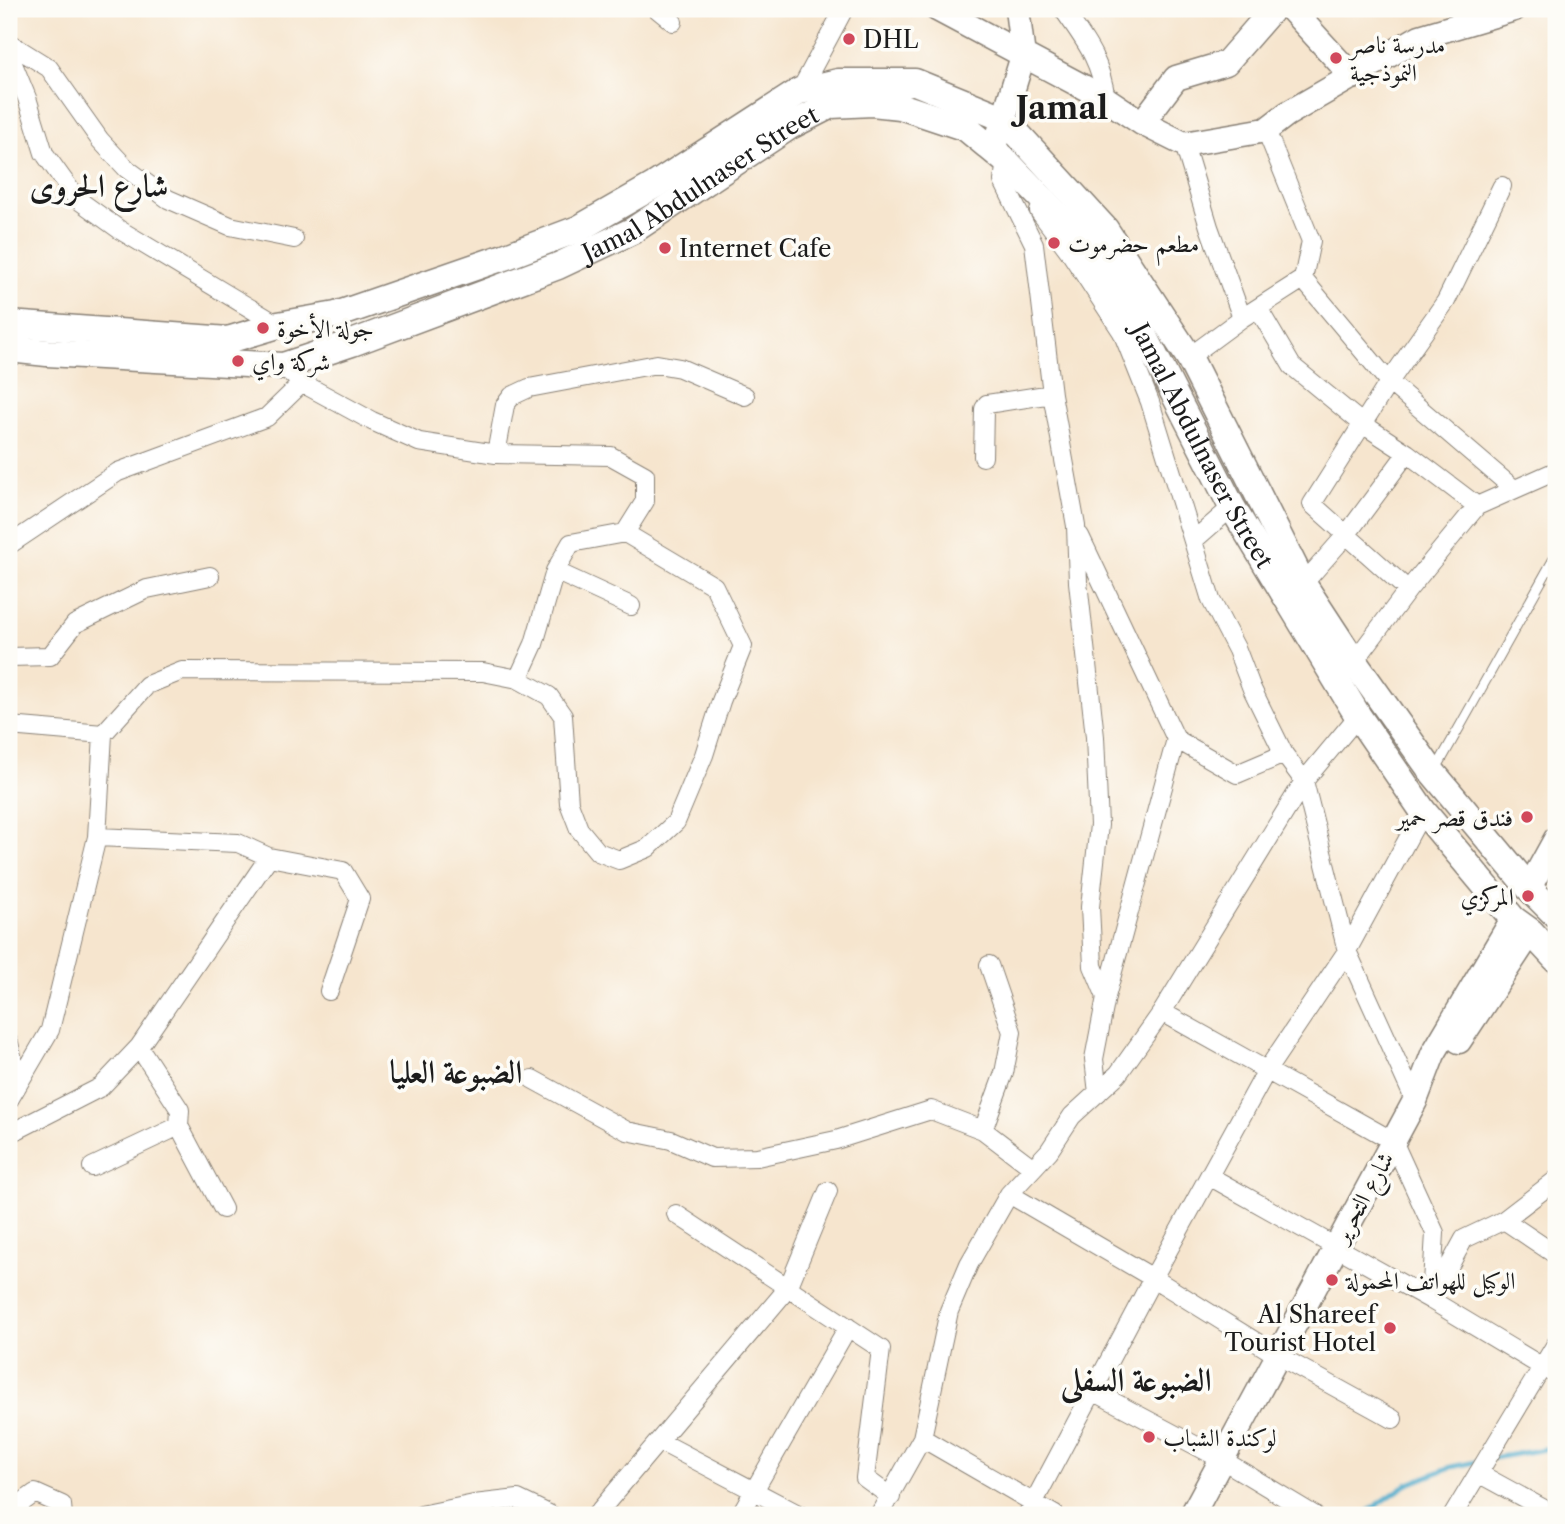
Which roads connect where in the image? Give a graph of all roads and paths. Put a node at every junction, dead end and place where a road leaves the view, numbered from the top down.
1 (657, 9) edge
2 (844, 9) edge
3 (937, 9) edge
4 (1017, 9) edge
5 (1063, 9) edge
6 (1273, 9) edge
7 (1291, 9) edge
8 (1514, 9) edge
9 (673, 22) dead end
10 (9, 43) edge
11 (9, 54) edge
12 (1023, 56) junction
13 (1353, 78) junction
14 (800, 91) junction
15 (1106, 99) junction
16 (1003, 118) junction
17 (1142, 123) junction
18 (1266, 130) junction
19 (1184, 144) junction
20 (1002, 160) junction
21 (1502, 186) dead end
22 (294, 239) dead end
23 (1303, 279) junction
24 (1258, 308) junction
25 (1242, 318) junction
26 (9, 324) edge
27 (278, 325) junction
28 (9, 349) edge
29 (1189, 357) junction
30 (293, 374) junction
31 (1389, 382) junction
32 (1052, 394) junction
33 (745, 396) dead end
34 (1364, 425) junction
35 (1407, 453) junction
36 (496, 454) junction
37 (983, 457) dead end
38 (1556, 471) edge
39 (1514, 489) junction
40 (1476, 506) junction
41 (1232, 508) junction
42 (1076, 526) junction
43 (625, 533) junction
44 (1347, 534) junction
45 (1193, 541) junction
46 (9, 545) edge
47 (1556, 555) edge
48 (555, 570) junction
49 (210, 576) dead end
50 (1303, 583) junction
51 (1408, 590) junction
52 (631, 606) dead end
53 (9, 657) edge
54 (1354, 662) junction
55 (518, 679) junction
56 (1358, 716) junction
57 (9, 726) edge
58 (103, 734) junction
59 (1176, 739) junction
60 (1284, 754) junction
61 (1433, 773) junction
62 (1304, 781) junction
63 (1423, 811) junction
64 (97, 838) junction
65 (1556, 839) edge
66 (269, 857) junction
67 (1547, 900) edge
68 (1522, 926) junction
69 (1347, 951) junction
70 (1556, 959) edge
71 (989, 965) dead end
72 (329, 991) dead end
73 (1106, 997) junction
74 (1162, 1012) junction
75 (9, 1043) edge
76 (139, 1047) junction
77 (1268, 1070) junction
78 (532, 1079) dead end
79 (18, 1081) junction
80 (1098, 1093) junction
81 (9, 1100) edge
82 (1415, 1101) junction
83 (179, 1126) junction
84 (983, 1130) junction
85 (9, 1134) edge
86 (1393, 1141) junction
87 (92, 1167) dead end
88 (1033, 1168) junction
89 (1209, 1176) junction
90 (1556, 1180) edge
91 (828, 1191) dead end
92 (1009, 1194) junction
93 (223, 1209) dead end
94 (676, 1214) dead end
95 (1503, 1220) junction
96 (1335, 1248) junction
97 (1556, 1255) edge
98 (1153, 1278) junction
99 (788, 1288) junction
100 (1431, 1300) junction
101 (848, 1327) junction
102 (1556, 1345) edge
103 (1277, 1355) junction
104 (1550, 1371) edge
105 (1093, 1391) junction
106 (1393, 1419) dead end
107 (922, 1438) junction
108 (659, 1441) junction
109 (1221, 1459) junction
110 (1478, 1473) junction
111 (754, 1493) junction
112 (891, 1497) junction
113 (1030, 1509) edge
114 (9, 1512) edge
115 (63, 1515) edge
116 (421, 1515) edge
117 (551, 1515) edge
118 (596, 1515) edge
119 (740, 1515) edge
120 (800, 1515) edge
121 (879, 1515) edge
122 (1055, 1515) edge
123 (1192, 1515) edge
124 (1314, 1515) edge
125 (1454, 1515) edge
126 (1555, 1515) edge

1 - 9 street
2 - 14 street
3 - 12 main road
4 - 12 main road
5 - 15 street
6 - 17 main road
7 - 13 main road
8 - 13 main road
10 - 22 street
11 - 27 street
12 - 15 main road
12 - 16 main road
13 - 18 main road
14 - 16 main road, Jamal Abdulnaser Street
14 - 27 main road, Jamal Abdulnaser Street
15 - 17 main road
16 - 20 main road
16 - 29 main road, Jamal Abdulnaser Street
17 - 19 main road
18 - 19 main road
18 - 23 street
19 - 25 street
20 - 30 main road, Jamal Abdulnaser Street
20 - 32 street
20 - 41 main road, Jamal Abdulnaser Street
20 - 45 street
21 - 31 street
23 - 24 street
23 - 31 street
24 - 25 street
24 - 34 street
25 - 29 street
26 - 27 main road, Jamal Abdulnaser Street
27 - 30 main road
28 - 30 main road, Jamal Abdulnaser Street
29 - 50 main road, Jamal Abdulnaser Street
30 - 36 street
30 - 46 street
31 - 34 street
31 - 39 street
32 - 37 street
32 - 42 street
33 - 36 street
34 - 35 street
34 - 44 street
35 - 40 street
35 - 44 street
36 - 43 street
38 - 39 street
39 - 40 street
40 - 51 street
41 - 45 street
41 - 56 main road, Jamal Abdulnaser Street
42 - 59 street
42 - 73 street
43 - 48 street
43 - 55 street
44 - 50 street
44 - 51 street
45 - 60 street
47 - 61 lane
48 - 52 street
48 - 55 street
49 - 53 street
50 - 54 main road, Jamal Abdulnaser Street
51 - 54 street
54 - 61 main road, Jamal Abdulnaser Street
55 - 58 street
56 - 62 street
56 - 63 main road, Jamal Abdulnaser Street
57 - 58 street
58 - 64 street
59 - 60 street
59 - 73 street
60 - 62 street
61 - 67 main road, Jamal Abdulnaser Street
62 - 69 street
62 - 74 street
63 - 68 main road, Jamal Abdulnaser Street
63 - 69 street
64 - 66 street
64 - 79 street
65 - 67 main road
66 - 72 street
66 - 76 street
68 - 70 main road, Jamal Abdulnaser Street
68 - 82 main road, شارع التحرير
69 - 77 street
69 - 82 street
71 - 84 street
73 - 80 street
74 - 77 street
74 - 80 street
75 - 79 street
76 - 83 street
76 - 85 street
77 - 86 street
77 - 89 street
78 - 84 street
79 - 81 street
80 - 88 street
82 - 86 main road, شارع التحرير
83 - 87 street
83 - 93 street
84 - 88 street
86 - 96 main road, شارع التحرير
86 - 100 street
88 - 92 street
89 - 96 street
89 - 98 street
90 - 95 street
91 - 99 street
92 - 98 street
92 - 107 street
94 - 99 street
95 - 97 street
95 - 100 street
96 - 100 street
96 - 103 main road, شارع التحرير
98 - 103 street
98 - 105 street
99 - 101 street
99 - 108 street
100 - 104 street
101 - 111 street
101 - 112 street
102 - 104 street
103 - 106 street
103 - 109 main road, شارع التحرير
104 - 110 street
105 - 109 street
105 - 113 street
107 - 112 street
107 - 113 street
108 - 111 street
108 - 118 street
109 - 123 main road, شارع التحرير
109 - 124 street
110 - 125 street
110 - 126 street
111 - 119 street
111 - 120 street
112 - 121 street
113 - 122 street
114 - 115 street
116 - 117 street

